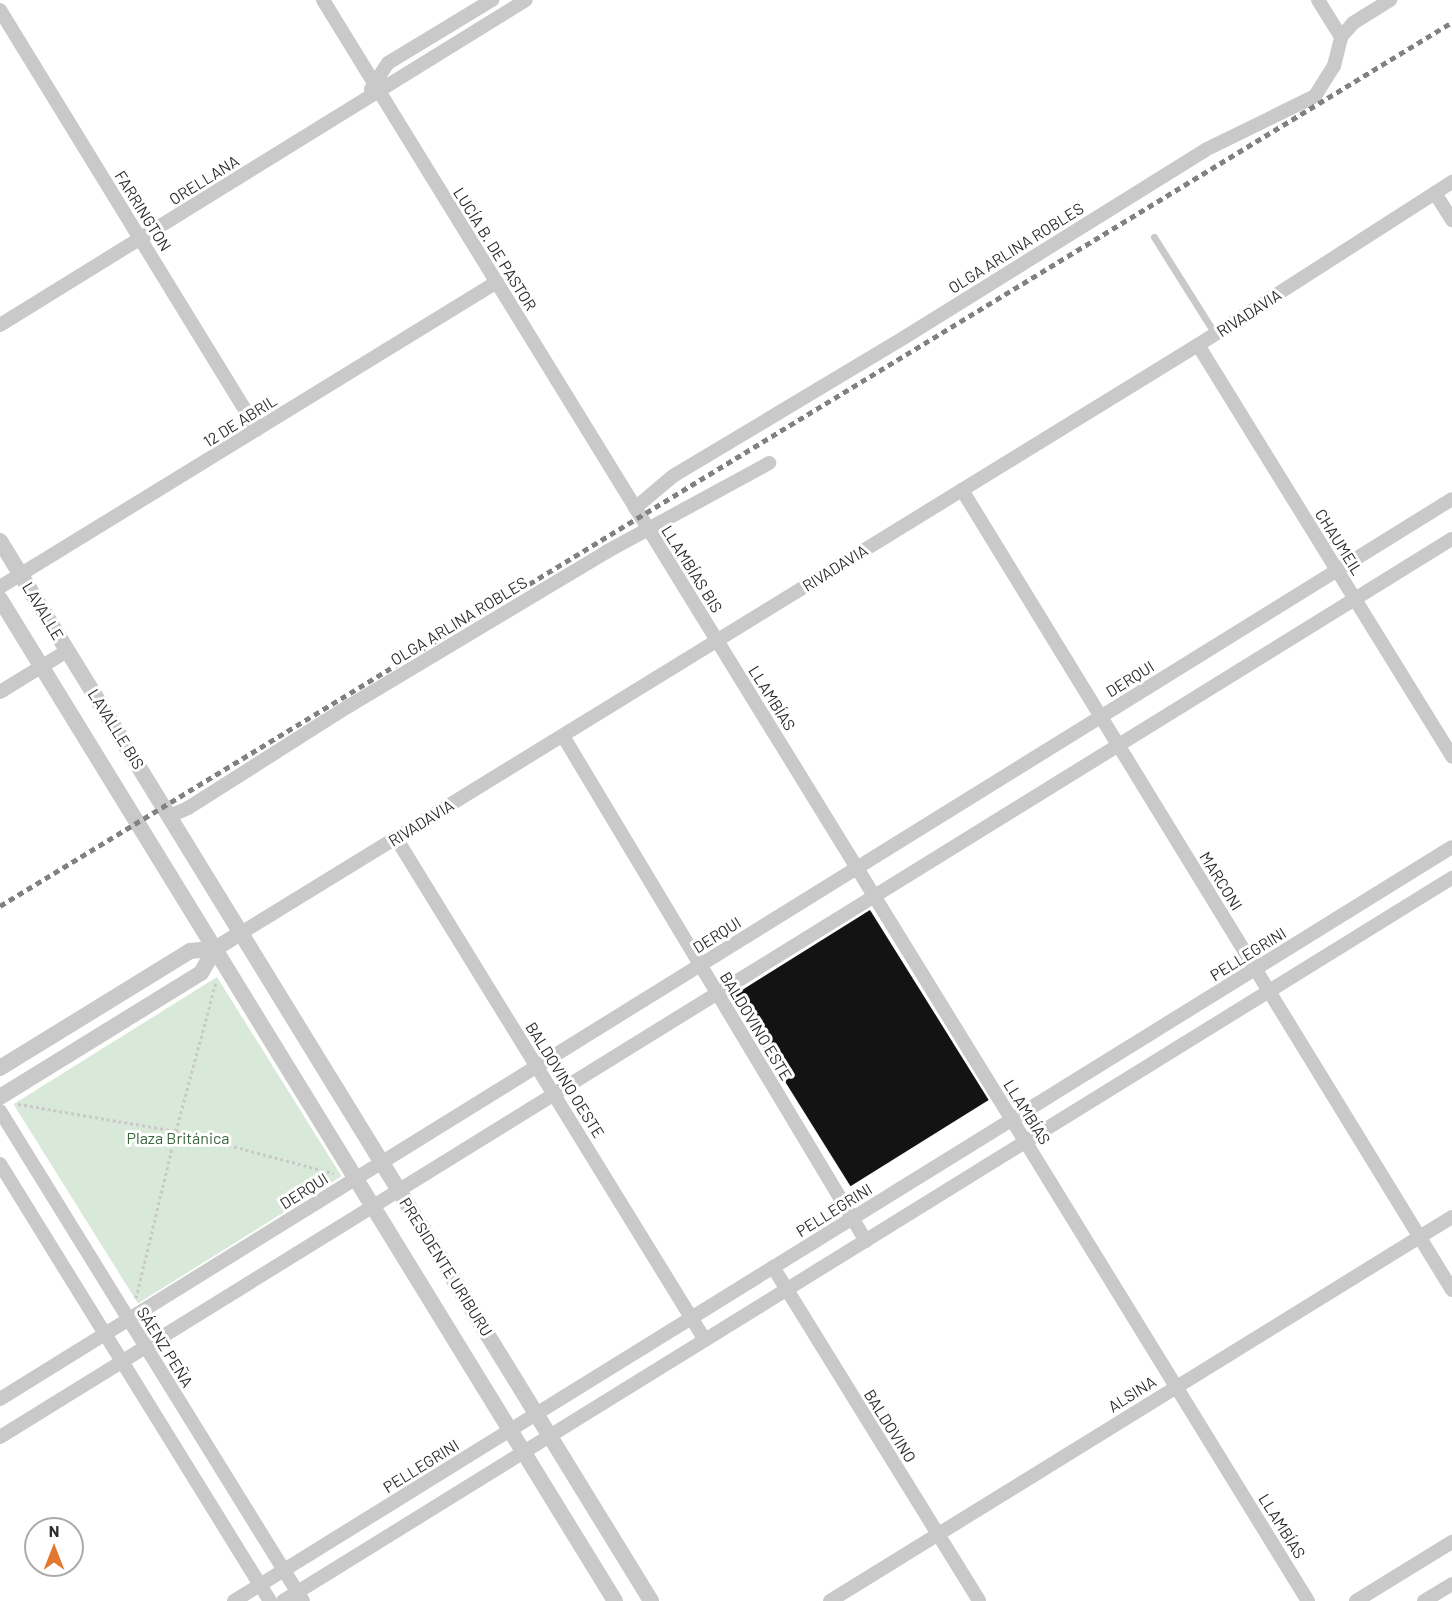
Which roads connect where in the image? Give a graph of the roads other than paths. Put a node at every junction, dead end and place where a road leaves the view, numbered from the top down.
1 (323, 0) edge
2 (492, 0) edge
3 (526, 0) edge
4 (1318, 0) edge
5 (1390, 0) edge
6 (0, 10) edge
7 (1341, 38) junction
8 (377, 87) junction
9 (1452, 182) edge
10 (1436, 193) junction
11 (1452, 220) edge
12 (1154, 237) dead end
13 (141, 239) junction
14 (497, 282) junction
15 (0, 325) edge
16 (1215, 334) junction
17 (1198, 345) junction
18 (257, 429) junction
19 (769, 463) dead end
20 (962, 490) junction
21 (1452, 499) edge
22 (637, 512) junction
23 (648, 528) junction
24 (1452, 539) edge
25 (0, 541) edge
26 (1337, 571) junction
27 (21, 574) junction
28 (0, 587) edge
29 (0, 599) edge
30 (1355, 599) junction
31 (717, 640) junction
32 (67, 651) junction
33 (41, 667) junction
34 (0, 692) edge
35 (1101, 717) junction
36 (563, 736) junction
37 (1118, 745) junction
38 (1452, 757) edge
39 (167, 812) junction
40 (396, 838) junction
41 (1452, 847) edge
42 (857, 868) junction
43 (1452, 878) edge
44 (874, 896) junction
45 (241, 933) junction
46 (215, 949) junction
47 (700, 965) junction
48 (1255, 969) junction
49 (1269, 991) junction
50 (717, 993) junction
51 (537, 1067) junction
52 (0, 1068) edge
53 (554, 1094) junction
54 (6, 1100) edge
55 (0, 1111) edge
56 (1012, 1119) junction
57 (1026, 1142) junction
58 (382, 1163) junction
59 (0, 1164) edge
60 (349, 1177) junction
61 (399, 1190) junction
62 (373, 1206) junction
63 (1452, 1216) edge
64 (852, 1218) junction
65 (1420, 1237) junction
66 (866, 1240) junction
67 (773, 1267) junction
68 (787, 1289) junction
69 (1452, 1290) edge
70 (691, 1318) junction
71 (129, 1319) junction
72 (105, 1334) junction
73 (705, 1340) junction
74 (146, 1347) junction
75 (122, 1361) junction
76 (1176, 1386) junction
77 (0, 1399) edge
78 (536, 1414) junction
79 (510, 1430) junction
80 (550, 1436) junction
81 (0, 1437) edge
82 (524, 1452) junction
83 (937, 1534) junction
84 (1452, 1542) edge
85 (284, 1570) junction
86 (1452, 1584) edge
87 (260, 1585) junction
88 (300, 1597) edge
89 (234, 1601) edge
90 (270, 1601) edge
91 (283, 1601) edge
92 (615, 1601) edge
93 (651, 1601) edge
94 (830, 1601) edge
95 (979, 1601) edge
96 (1308, 1601) edge
97 (1356, 1601) edge
98 (1424, 1601) edge

1 - 8 street, LUCÍA B. DE PASTOR
2 - 8 street, ORELLANA
3 - 8 street, ORELLANA
4 - 7 street
5 - 7 street
6 - 13 street, FARRINGTON
7 - 22 street, OLGA ARLINA ROBLES
8 - 13 street, ORELLANA
8 - 14 street, LUCÍA B. DE PASTOR
9 - 10 street, RIVADAVIA
10 - 11 street
10 - 16 street, RIVADAVIA
12 - 16 lane
13 - 15 street, ORELLANA
13 - 18 street, FARRINGTON
14 - 18 street, 12 DE ABRIL
14 - 22 street, LUCÍA B. DE PASTOR
16 - 17 street, RIVADAVIA
17 - 20 street, RIVADAVIA
17 - 26 street, CHAUMEIL
18 - 27 street, 12 DE ABRIL
19 - 23 street, OLGA ARLINA ROBLES
20 - 31 street, RIVADAVIA
20 - 35 street, MARCONI
21 - 26 street, DERQUI
22 - 23 street, LLAMBÍAS BIS
23 - 31 street, LLAMBÍAS BIS
23 - 39 street, OLGA ARLINA ROBLES
24 - 30 street
25 - 27 street, LAVALLE
26 - 30 street, CHAUMEIL
26 - 35 street, DERQUI
27 - 28 street, 12 DE ABRIL
27 - 32 street, LAVALLE
29 - 33 street, LAVALLE
30 - 37 street
30 - 38 street, CHAUMEIL
31 - 36 street, RIVADAVIA
31 - 42 street, LLAMBÍAS
32 - 33 street
32 - 39 street, LAVALLE BIS
33 - 34 street
33 - 46 street, LAVALLE BIS
35 - 37 street, MARCONI
35 - 42 street, DERQUI
36 - 40 street, RIVADAVIA
36 - 47 street, BALDOVINO ESTE
37 - 44 street
37 - 48 street, MARCONI
39 - 45 street, LAVALLE BIS
40 - 45 street, RIVADAVIA
40 - 51 street, BALDOVINO OESTE
41 - 48 street, PELLEGRINI
42 - 44 street, LLAMBÍAS
42 - 47 street, DERQUI
43 - 49 street
44 - 50 street
44 - 56 street, LLAMBÍAS
45 - 46 street, RIVADAVIA
45 - 58 street, PRESIDENTE URIBURU
46 - 52 street, RIVADAVIA
46 - 54 street, RIVADAVIA
46 - 60 street, PRESIDENTE URIBURU
47 - 50 street, BALDOVINO ESTE
47 - 51 street, DERQUI
48 - 49 street, MARCONI
48 - 56 street, PELLEGRINI
49 - 57 street
49 - 65 street, MARCONI
50 - 53 street
50 - 64 street, BALDOVINO ESTE
51 - 53 street, BALDOVINO OESTE
51 - 58 street, DERQUI
53 - 61 street
53 - 70 street, BALDOVINO OESTE
55 - 71 street, SÁENZ PEÑA
56 - 57 street, LLAMBÍAS
56 - 64 street, PELLEGRINI
57 - 66 street
57 - 76 street, LLAMBÍAS
58 - 60 street, DERQUI
58 - 61 street, PRESIDENTE URIBURU
59 - 72 street
60 - 62 street, PRESIDENTE URIBURU
60 - 71 street, DERQUI
61 - 62 street
61 - 78 street, PRESIDENTE URIBURU
62 - 74 street
62 - 79 street, PRESIDENTE URIBURU
63 - 65 street, ALSINA
64 - 66 street, BALDOVINO ESTE
64 - 67 street, PELLEGRINI
65 - 69 street, MARCONI
65 - 76 street, ALSINA
66 - 68 street
67 - 68 street, BALDOVINO
67 - 70 street, PELLEGRINI
68 - 73 street
68 - 83 street, BALDOVINO
70 - 73 street, BALDOVINO OESTE
70 - 78 street, PELLEGRINI
71 - 72 street, DERQUI
71 - 74 street, SÁENZ PEÑA
72 - 75 street
72 - 77 street, DERQUI
73 - 80 street
74 - 75 street
74 - 85 street, SÁENZ PEÑA
75 - 81 street
75 - 87 street
76 - 83 street, ALSINA
76 - 96 street, LLAMBÍAS
78 - 79 street, PELLEGRINI
78 - 80 street, PRESIDENTE URIBURU
79 - 82 street, PRESIDENTE URIBURU
79 - 85 street, PELLEGRINI
80 - 82 street
80 - 93 street, PRESIDENTE URIBURU
82 - 88 street
82 - 92 street, PRESIDENTE URIBURU
83 - 94 street, ALSINA
83 - 95 street, BALDOVINO
84 - 97 street
85 - 87 street, PELLEGRINI
85 - 88 street, SÁENZ PEÑA
86 - 98 street
87 - 89 street, PELLEGRINI
87 - 90 street
88 - 91 street

